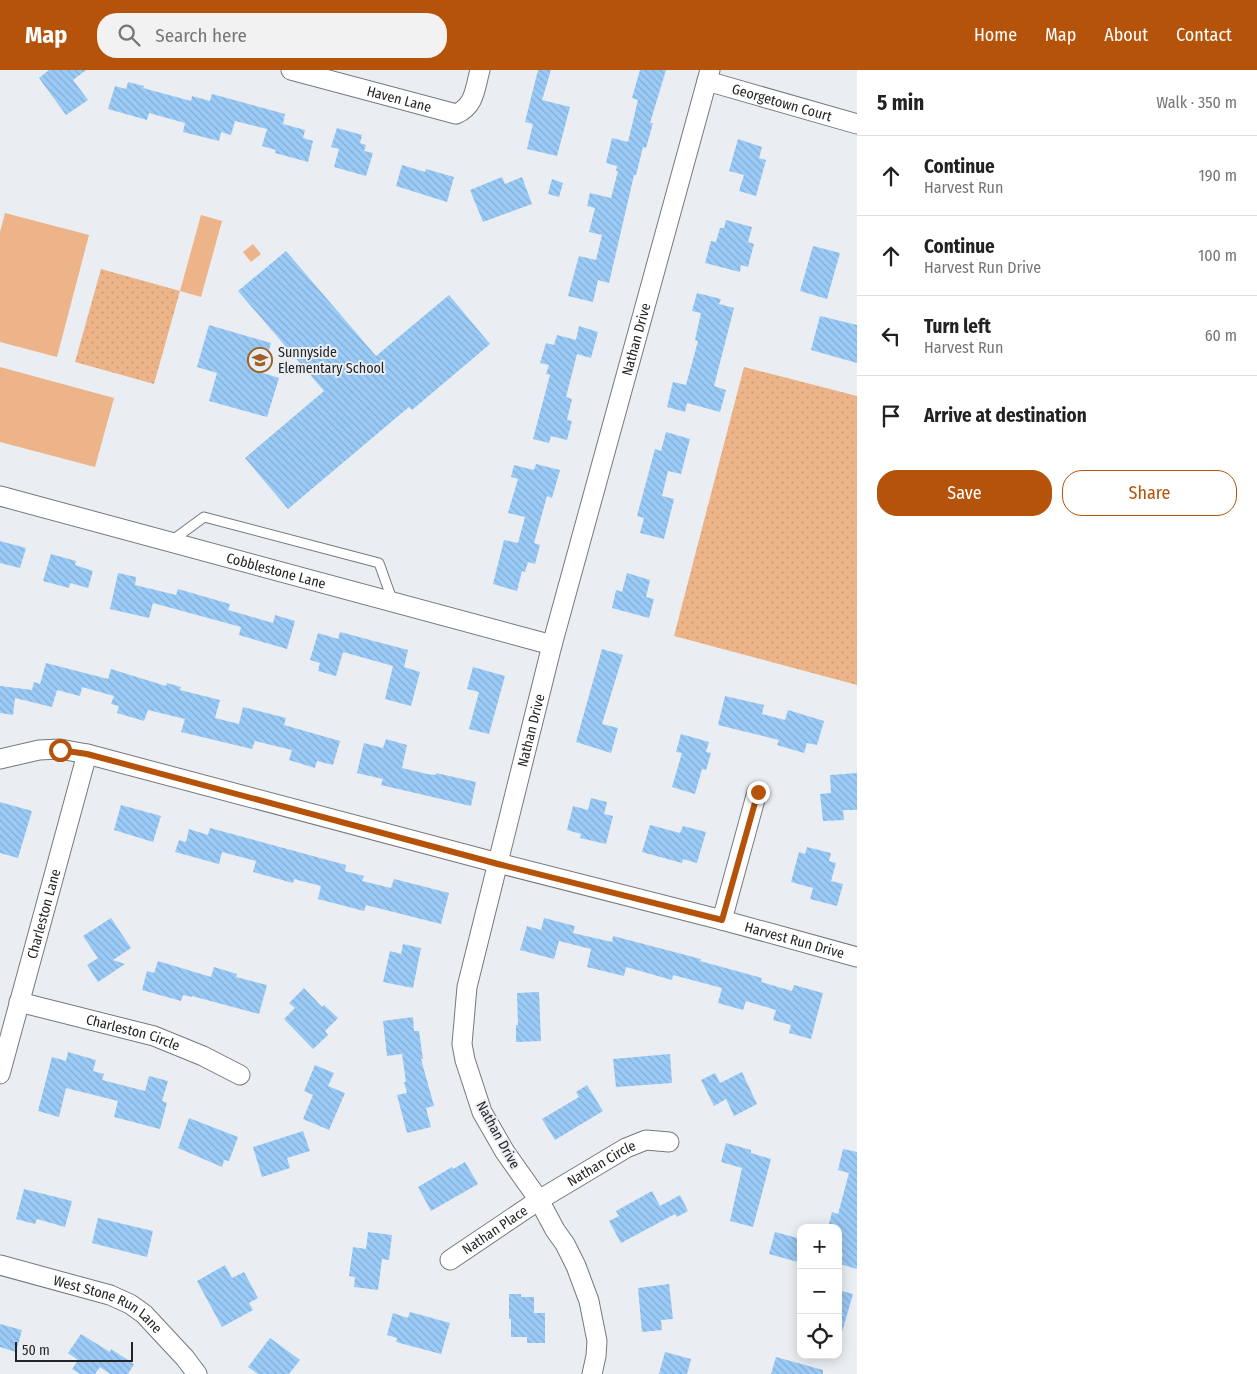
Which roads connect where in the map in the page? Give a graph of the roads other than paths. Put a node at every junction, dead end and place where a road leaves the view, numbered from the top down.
1 (291, 70) edge
2 (480, 70) edge
3 (709, 75) edge
4 (857, 124) edge
5 (0, 496) edge
6 (169, 542) junction
7 (393, 602) junction
8 (552, 645) junction
9 (87, 754) junction
10 (0, 759) edge
11 (758, 792) dead end
12 (498, 864) junction
13 (722, 920) junction
14 (857, 957) edge
15 (19, 1002) junction
16 (0, 1074) edge
17 (240, 1076) dead end
18 (669, 1142) dead end
19 (539, 1200) junction
20 (450, 1260) dead end
21 (0, 1266) edge
22 (197, 1374) edge
23 (592, 1374) edge

1 - 2 street, Haven Lane
3 - 4 street, Georgetown Court
3 - 8 street, Nathan Drive
5 - 6 street, Cobblestone Lane
6 - 7 street, Cobblestone Lane
6 - 7 lane
7 - 8 street, Cobblestone Lane
8 - 12 street, Nathan Drive
9 - 10 street, Harvest Run Drive
9 - 12 street, Harvest Run Drive
9 - 15 street, Charleston Lane
11 - 13 street
12 - 13 street, Harvest Run Drive
12 - 19 street, Nathan Drive
13 - 14 street, Harvest Run Drive
15 - 16 street, Charleston Lane
15 - 17 street, Charleston Circle
18 - 19 street, Nathan Circle
19 - 20 street, Nathan Place
19 - 23 street, Nathan Drive
21 - 22 street, West Stone Run Lane

